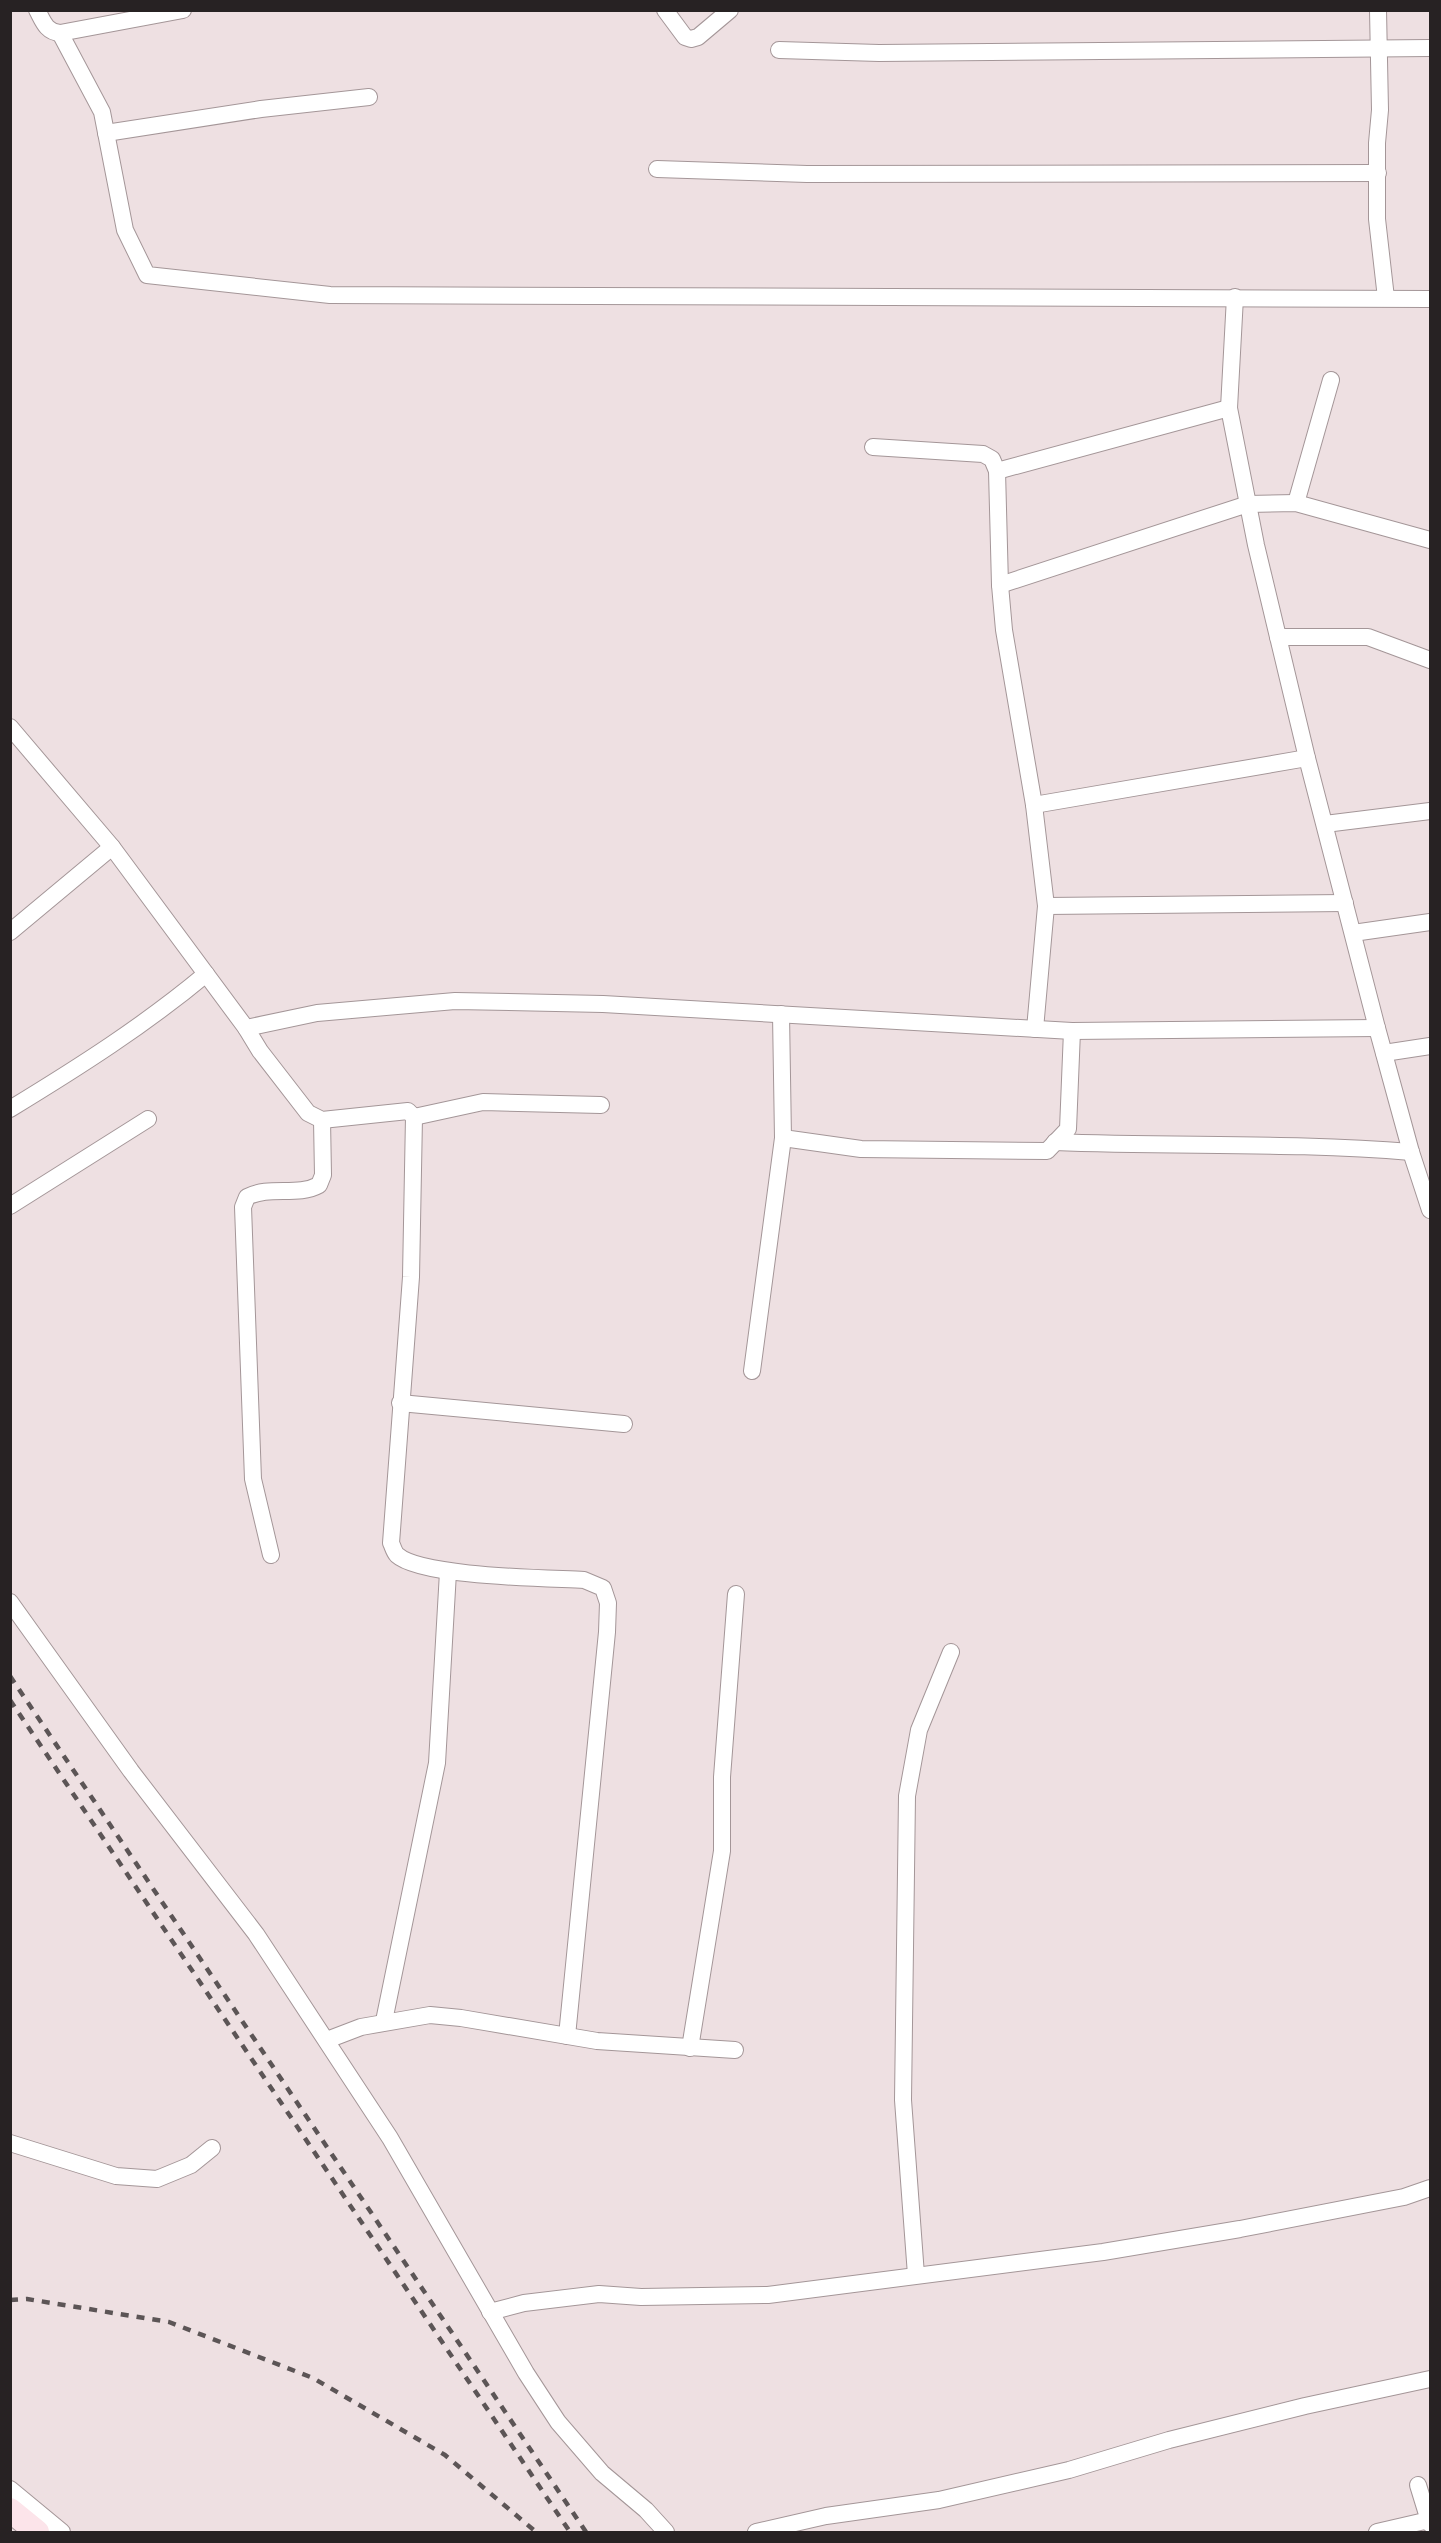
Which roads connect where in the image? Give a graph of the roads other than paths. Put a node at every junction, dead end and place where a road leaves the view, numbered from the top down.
1 (37, 10) edge
2 (183, 10) edge
3 (665, 10) edge
4 (730, 10) edge
5 (1378, 10) edge
6 (60, 33) junction
7 (1431, 48) edge
8 (779, 50) dead end
9 (1378, 50) junction
10 (369, 97) dead end
11 (106, 133) junction
12 (657, 169) dead end
13 (1378, 173) junction
14 (1235, 297) junction
15 (1386, 298) junction
16 (1431, 299) edge
17 (1331, 380) dead end
18 (1229, 408) junction
19 (873, 447) dead end
20 (997, 471) junction
21 (1296, 503) junction
22 (1248, 504) junction
23 (1431, 540) edge
24 (1000, 585) junction
25 (1278, 637) junction
26 (1431, 660) edge
27 (14, 737) edge
28 (1307, 758) junction
29 (1034, 805) junction
30 (1431, 811) edge
31 (1324, 824) junction
32 (112, 846) junction
33 (1345, 903) junction
34 (1046, 906) junction
35 (1431, 922) edge
36 (10, 932) edge
37 (1353, 933) junction
38 (207, 974) junction
39 (781, 1014) junction
40 (246, 1028) junction
41 (1377, 1028) junction
42 (1035, 1029) junction
43 (1072, 1031) junction
44 (1431, 1046) edge
45 (1384, 1053) junction
46 (601, 1105) dead end
47 (10, 1109) edge
48 (414, 1117) junction
49 (148, 1119) dead end
50 (322, 1120) junction
51 (783, 1138) junction
52 (1055, 1142) junction
53 (1411, 1152) junction
54 (1424, 1172) edge
55 (10, 1206) edge
56 (1431, 1210) edge
57 (752, 1371) dead end
58 (400, 1402) junction
59 (624, 1424) dead end
60 (271, 1556) dead end
61 (448, 1572) junction
62 (736, 1594) dead end
63 (10, 1602) edge
64 (951, 1652) dead end
65 (384, 2021) junction
66 (567, 2036) junction
67 (327, 2040) junction
68 (690, 2048) junction
69 (735, 2050) dead end
70 (10, 2143) edge
71 (212, 2148) dead end
72 (1431, 2188) edge
73 (916, 2274) junction
74 (490, 2312) junction
75 (1431, 2379) edge
76 (1418, 2485) dead end
77 (10, 2489) edge
78 (10, 2510) edge
79 (1430, 2522) edge
80 (37, 2532) edge
81 (62, 2532) edge
82 (666, 2532) edge
83 (756, 2532) edge
84 (1377, 2532) edge

1 - 6 street
2 - 6 street
3 - 4 street
5 - 9 street
6 - 11 street
7 - 9 street
8 - 9 street
9 - 13 street
10 - 11 street
11 - 14 street
12 - 13 street
13 - 15 street
14 - 15 street
14 - 18 street
15 - 16 street
17 - 21 street
18 - 20 street
18 - 22 street
19 - 20 street
20 - 24 street
21 - 22 street
21 - 23 street
22 - 24 street
22 - 25 street
24 - 29 street
25 - 26 street
25 - 28 street
27 - 32 street
28 - 29 street
28 - 31 street
29 - 34 street
30 - 31 street
31 - 33 street
32 - 36 street
32 - 38 street
33 - 34 street
33 - 37 street
34 - 42 street
35 - 37 street
37 - 41 street
38 - 40 street
38 - 47 street
39 - 40 street
39 - 42 street
39 - 51 street
40 - 50 street
41 - 43 street
41 - 45 street
42 - 43 street
43 - 52 street
44 - 45 street
45 - 53 street
46 - 48 street
48 - 50 street
48 - 58 street
49 - 55 street
50 - 60 street
51 - 52 street
51 - 57 street
52 - 53 street
53 - 54 street
54 - 56 street
58 - 59 street
58 - 61 street
61 - 65 street
61 - 66 street
62 - 68 street
63 - 67 street
64 - 73 street
65 - 66 street
65 - 67 street
66 - 68 street
67 - 74 street
68 - 69 street
70 - 71 street
72 - 73 street
73 - 74 street
74 - 82 street
75 - 83 street
76 - 79 street
77 - 81 street
78 - 80 main road
79 - 84 street

